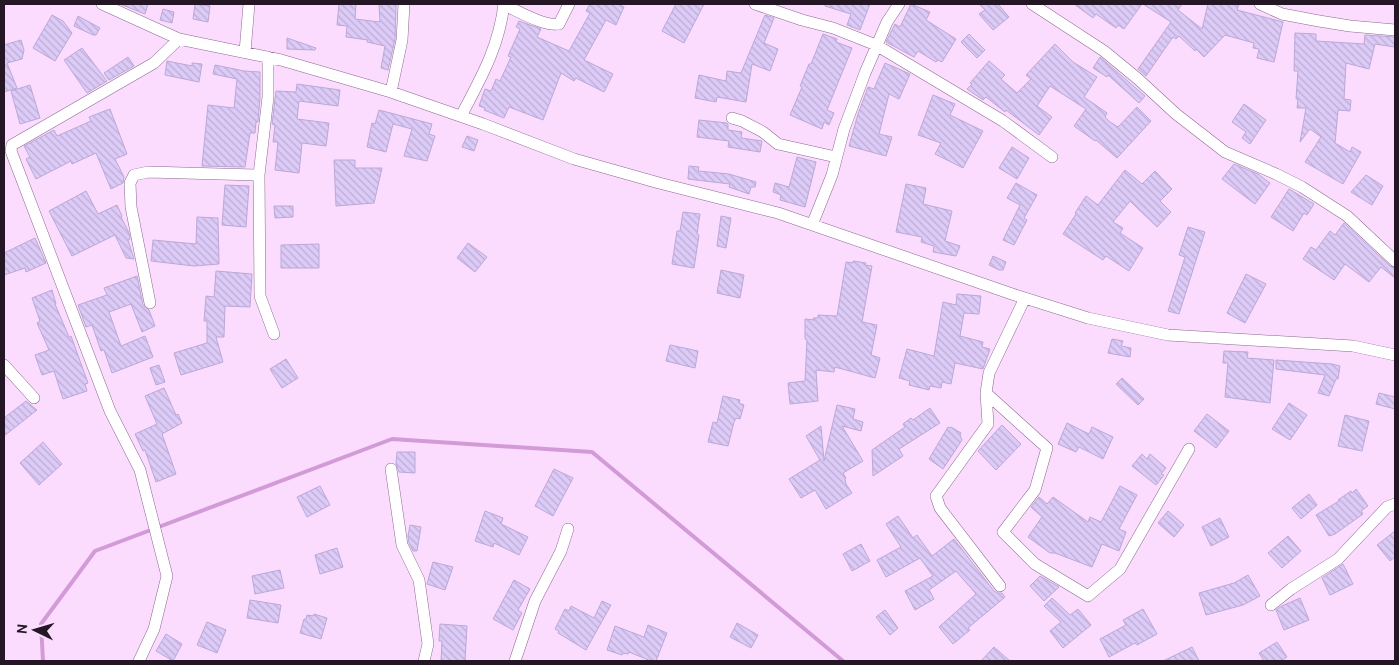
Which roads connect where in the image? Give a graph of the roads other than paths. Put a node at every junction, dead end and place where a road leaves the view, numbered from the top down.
1 (102, 4) edge
2 (249, 4) edge
3 (404, 4) edge
4 (570, 4) edge
5 (755, 4) edge
6 (899, 4) edge
7 (1032, 4) edge
8 (1260, 4) edge
9 (504, 5) edge
10 (1395, 30) edge
11 (179, 39) junction
12 (876, 45) junction
13 (245, 52) junction
14 (268, 57) junction
15 (391, 92) junction
16 (461, 116) junction
17 (732, 118) dead end
18 (8, 146) edge
19 (836, 156) junction
20 (1052, 157) dead end
21 (259, 175) junction
22 (812, 225) junction
23 (1395, 261) edge
24 (1025, 298) junction
25 (150, 303) dead end
26 (274, 334) dead end
27 (1395, 355) edge
28 (4, 364) edge
29 (986, 393) junction
30 (34, 398) dead end
31 (1189, 449) dead end
32 (391, 469) dead end
33 (1395, 504) edge
34 (568, 529) dead end
35 (1000, 586) dead end
36 (1271, 605) dead end
37 (142, 660) edge
38 (424, 661) edge
39 (515, 661) edge

1 - 11 street
2 - 13 street
3 - 15 street
4 - 9 street
5 - 12 street
6 - 12 street
7 - 23 street
8 - 10 street
9 - 16 street
11 - 13 street
11 - 18 street
12 - 19 street
12 - 20 street
13 - 14 street
14 - 15 street
14 - 21 street
15 - 16 street
16 - 22 street
17 - 19 street
18 - 37 street
19 - 22 street
21 - 25 street
21 - 26 street
22 - 24 street
24 - 27 street
24 - 29 street
28 - 30 street
29 - 31 street
29 - 35 street
32 - 38 street
33 - 36 street
34 - 39 street

